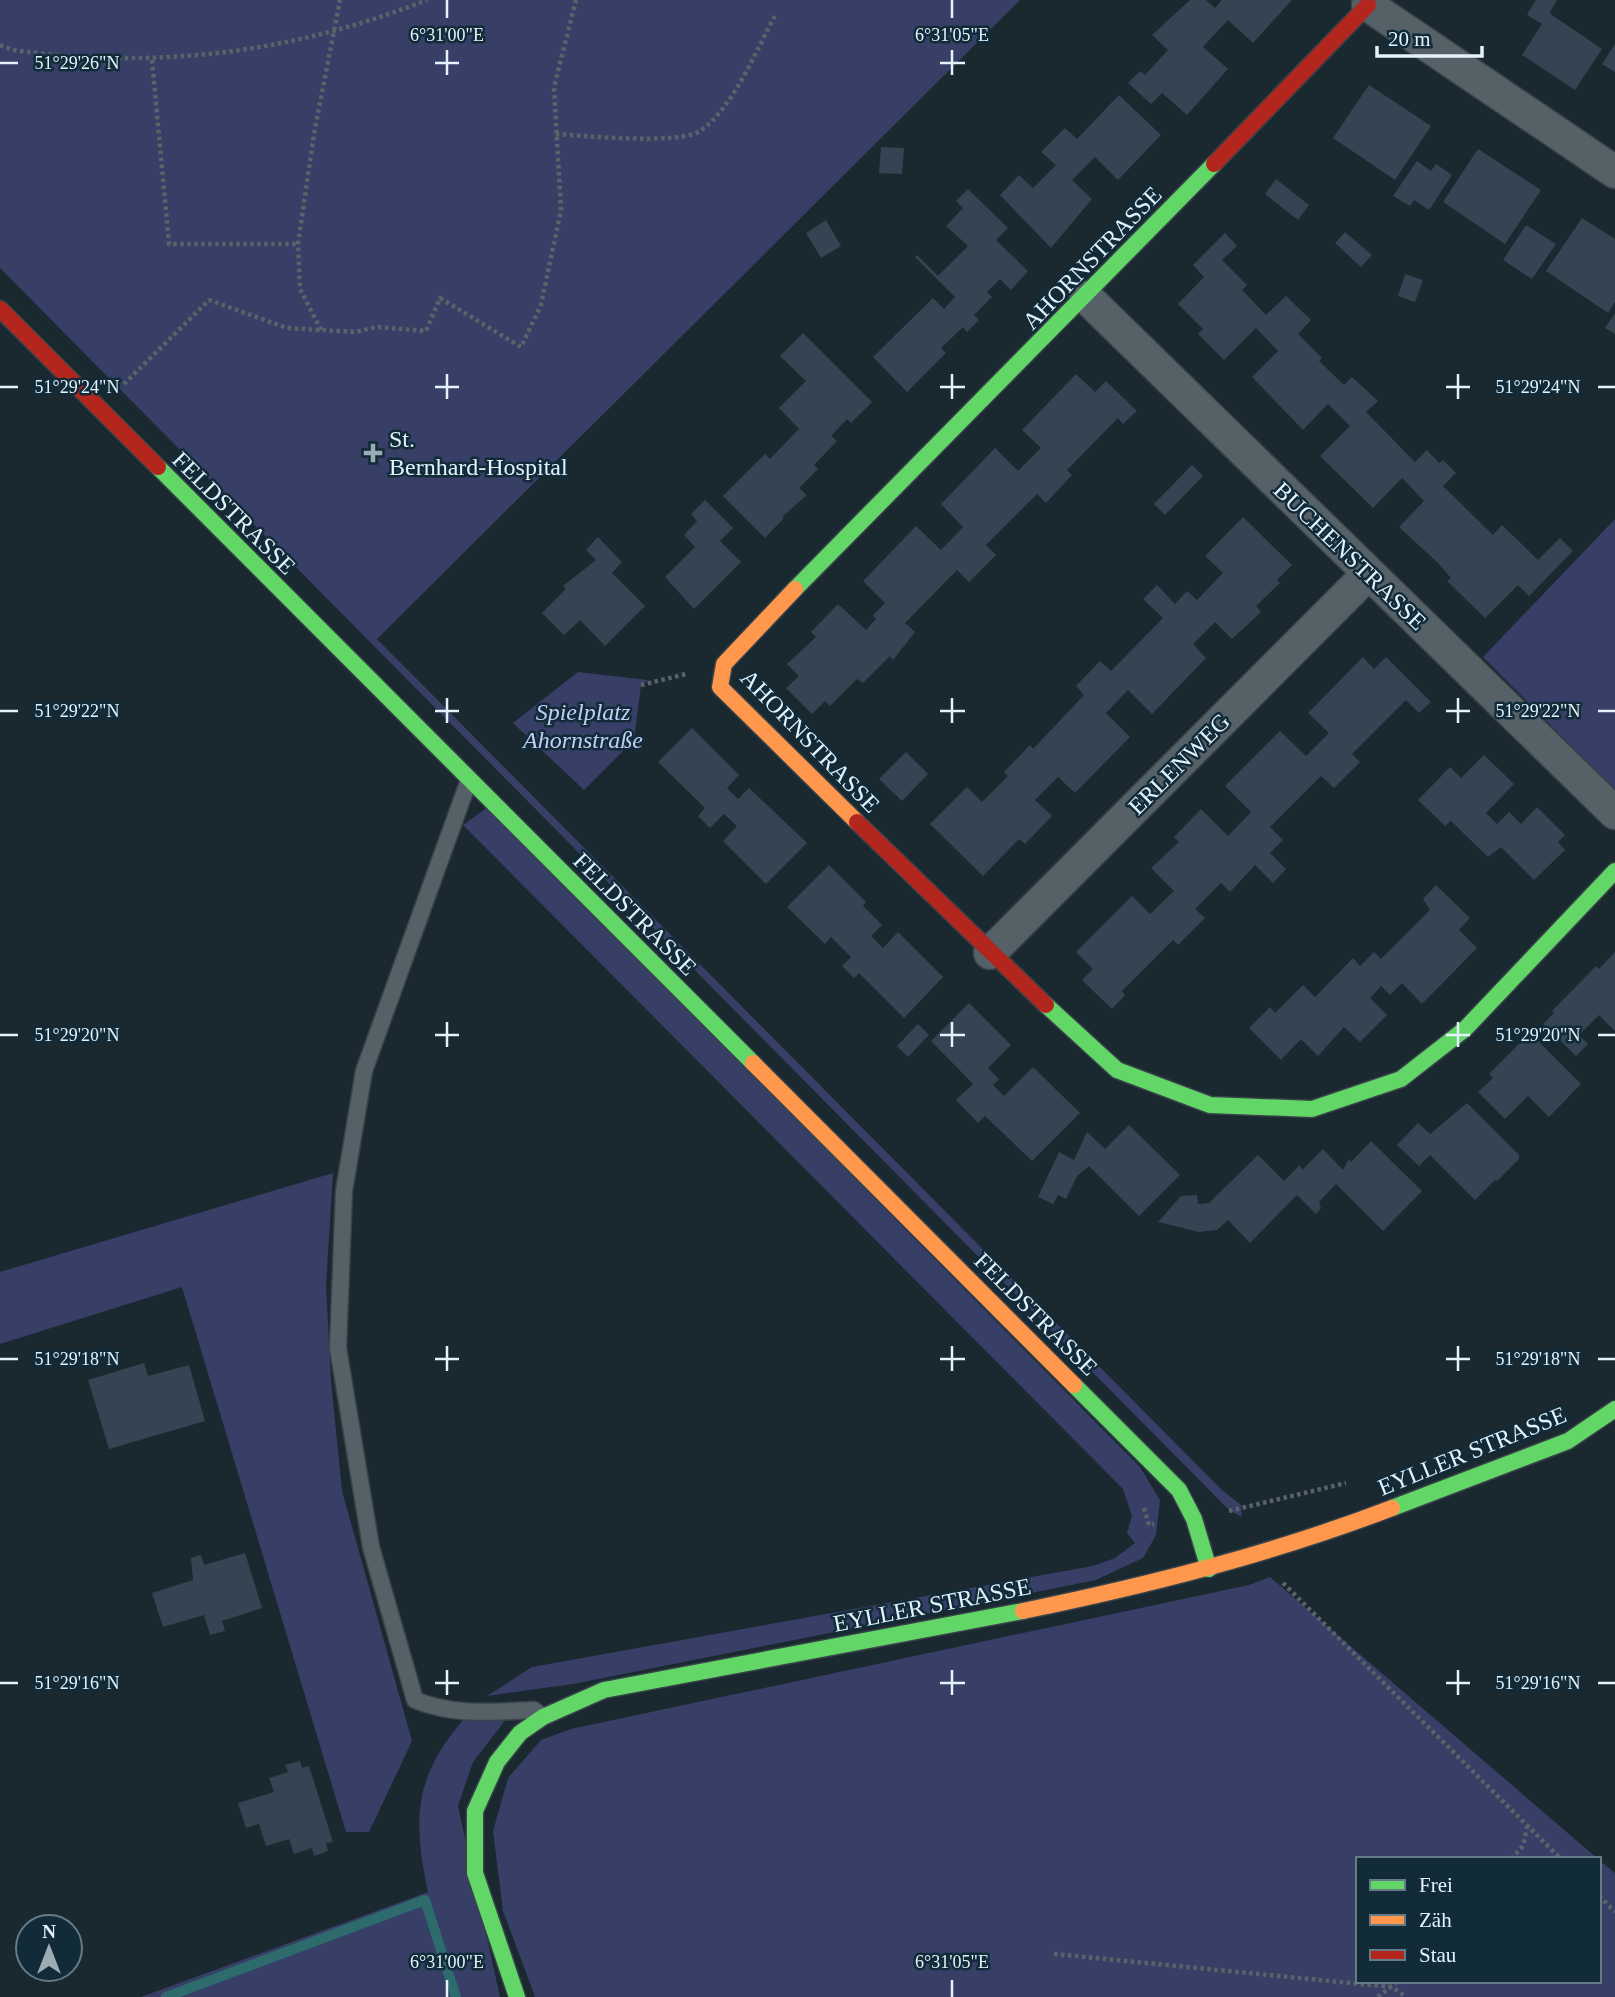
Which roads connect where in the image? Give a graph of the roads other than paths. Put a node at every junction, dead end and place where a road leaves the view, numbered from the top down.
1 (1369, 3) edge
2 (1615, 172) edge
3 (1086, 298) junction
4 (0, 309) edge
5 (1368, 574) junction
6 (469, 780) junction
7 (1615, 813) edge
8 (1615, 871) edge
9 (990, 953) junction
10 (1615, 1409) edge
11 (1209, 1569) junction
12 (543, 1717) junction
13 (517, 1997) edge

1 - 2 street
1 - 3 street, AHORNSTRASSE
3 - 5 street, BUCHENSTRASSE
3 - 9 street, AHORNSTRASSE
4 - 6 street, FELDSTRASSE
5 - 7 street, BUCHENSTRASSE
5 - 9 street, ERLENWEG
6 - 11 street, FELDSTRASSE
6 - 12 lane
8 - 9 street, AHORNSTRASSE
10 - 11 street, EYLLER STRASSE
11 - 12 street, EYLLER STRASSE
12 - 13 street, EYLLER STRASSE

